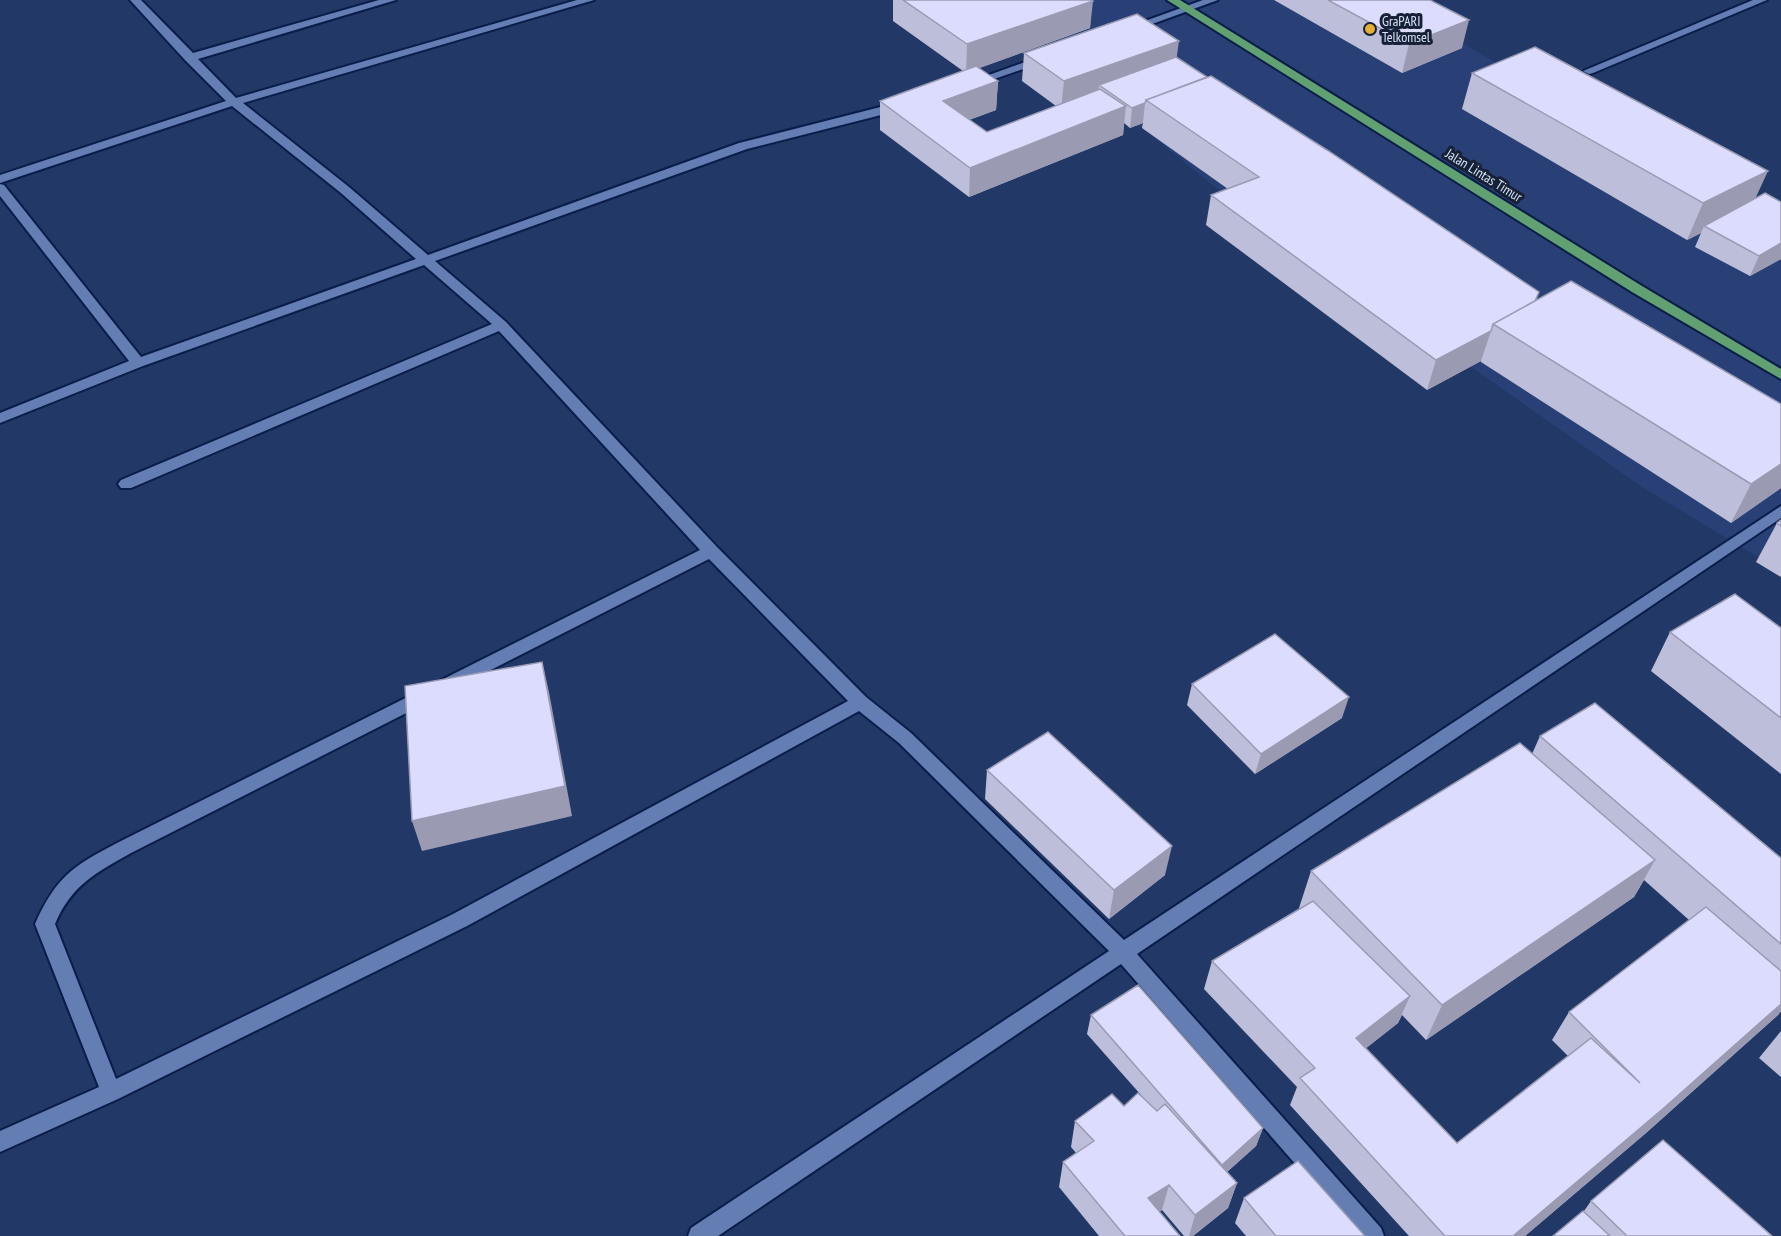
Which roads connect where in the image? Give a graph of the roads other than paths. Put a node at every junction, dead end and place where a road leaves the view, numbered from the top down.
1 (135, 0) edge
2 (392, 0) edge
3 (589, 0) edge
4 (1172, 0) edge
5 (1213, 0) edge
6 (1762, 0) edge
7 (1187, 10) junction
8 (1121, 32) edge
9 (1054, 55) edge
10 (189, 58) junction
11 (1589, 71) dead end
12 (954, 89) edge
13 (234, 102) junction
14 (910, 103) edge
15 (0, 179) edge
16 (0, 188) edge
17 (424, 260) junction
18 (501, 325) junction
19 (138, 363) junction
20 (1781, 375) edge
21 (0, 418) edge
22 (126, 484) dead end
23 (1781, 511) edge
24 (711, 550) junction
25 (860, 702) junction
26 (1123, 952) junction
27 (111, 1092) junction
28 (0, 1142) edge
29 (699, 1236) edge
30 (1373, 1236) edge

1 - 10 street
2 - 10 street
3 - 13 street
4 - 7 highway, Jalan Lintas Timur
5 - 7 street
6 - 11 street
7 - 8 street
7 - 20 highway, Jalan Lintas Timur
9 - 12 street
10 - 13 street
13 - 15 street
13 - 17 street
14 - 17 street
16 - 19 street
17 - 18 street
17 - 19 street
18 - 22 street
18 - 24 street
19 - 21 street
23 - 26 street
24 - 25 street
24 - 27 street
25 - 26 street
25 - 27 street
26 - 29 street
26 - 30 street
27 - 28 street

